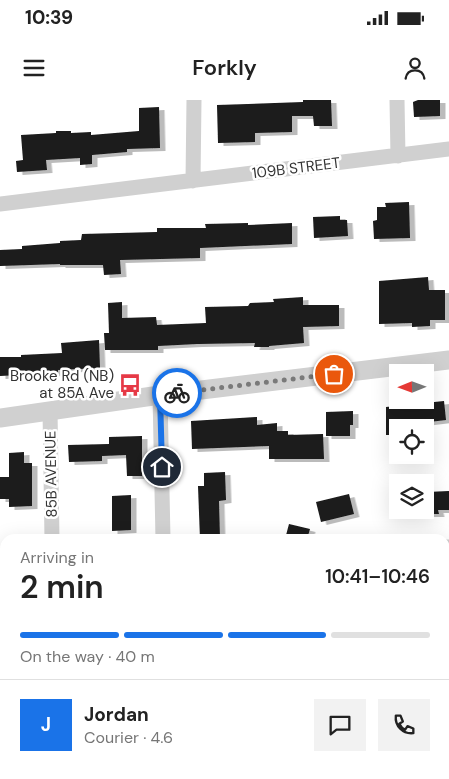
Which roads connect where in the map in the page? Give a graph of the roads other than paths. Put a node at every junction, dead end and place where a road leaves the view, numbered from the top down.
1 (194, 100) edge
2 (397, 100) edge
3 (449, 149) edge
4 (398, 156) junction
5 (193, 181) junction
6 (0, 204) edge
7 (449, 360) edge
8 (160, 395) junction
9 (50, 410) junction
10 (0, 418) edge
11 (52, 534) edge
12 (163, 534) edge

1 - 5 street
2 - 4 street
3 - 4 street, 109B STREET
4 - 5 street, 109B STREET
5 - 6 street, 109B STREET
7 - 8 street
8 - 9 street
8 - 12 street
9 - 10 street
9 - 11 street, 85B AVENUE

